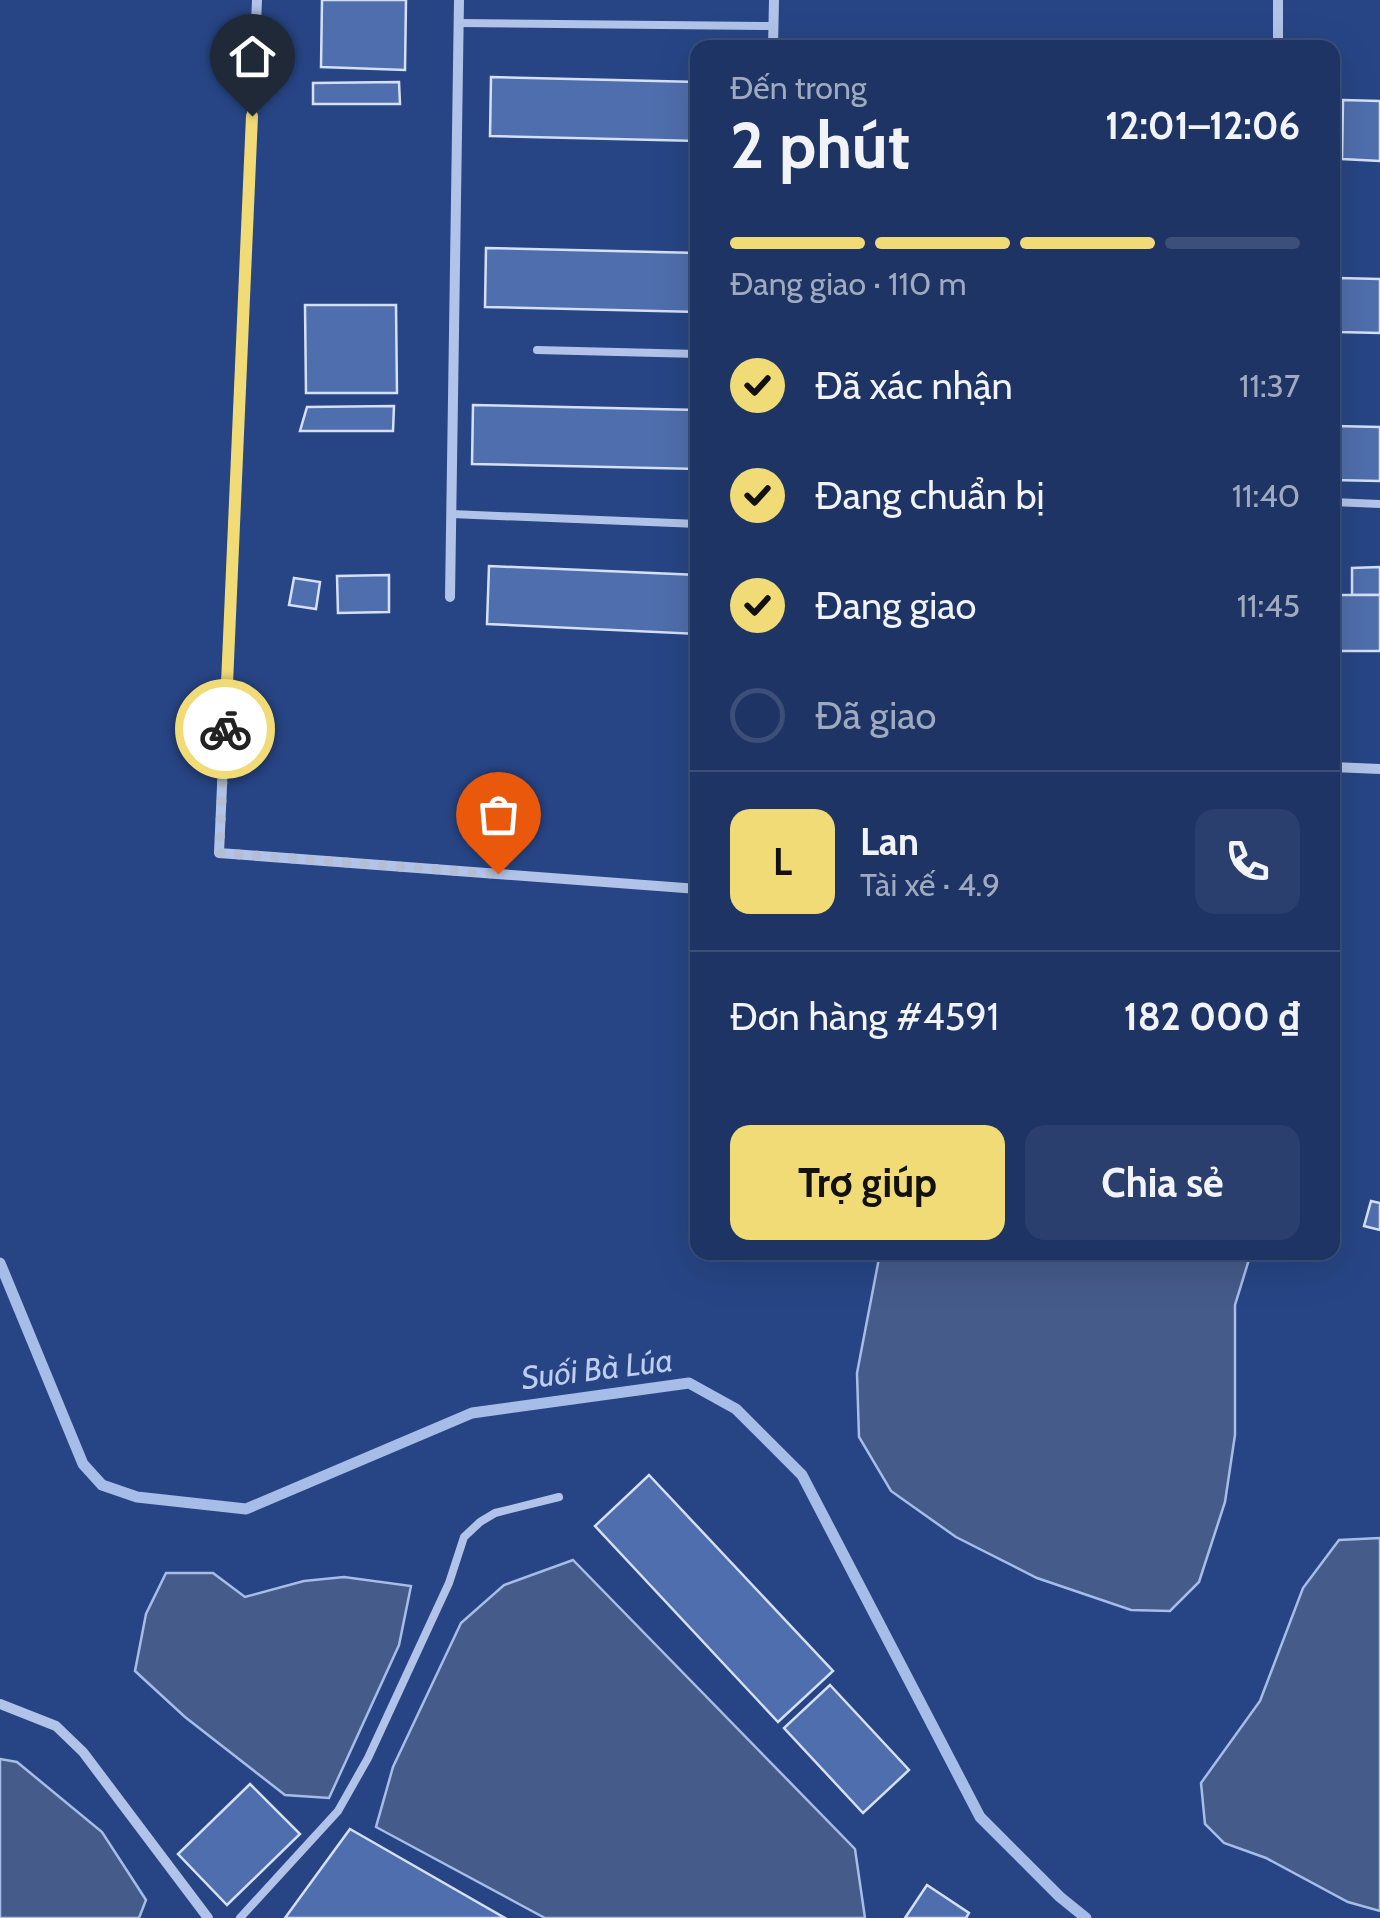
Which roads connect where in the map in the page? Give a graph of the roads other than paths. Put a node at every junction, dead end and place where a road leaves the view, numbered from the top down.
1 (257, 0) edge
2 (459, 0) edge
3 (774, 0) edge
4 (1278, 0) edge
5 (459, 22) junction
6 (773, 26) junction
7 (773, 40) edge
8 (1278, 40) edge
9 (537, 350) dead end
10 (690, 354) edge
11 (1340, 502) edge
12 (1380, 504) edge
13 (451, 514) junction
14 (690, 524) edge
15 (450, 597) dead end
16 (1340, 767) edge
17 (1380, 769) edge
18 (690, 889) edge
19 (559, 1498) dead end
20 (0, 1704) edge
21 (208, 1918) edge
22 (240, 1918) edge

1 - 18 street
2 - 5 street
3 - 6 street
4 - 8 street
5 - 6 lane
5 - 13 street
6 - 7 street
9 - 10 lane
11 - 12 lane
13 - 14 lane
13 - 15 street
16 - 17 street
19 - 22 lane
20 - 21 street

